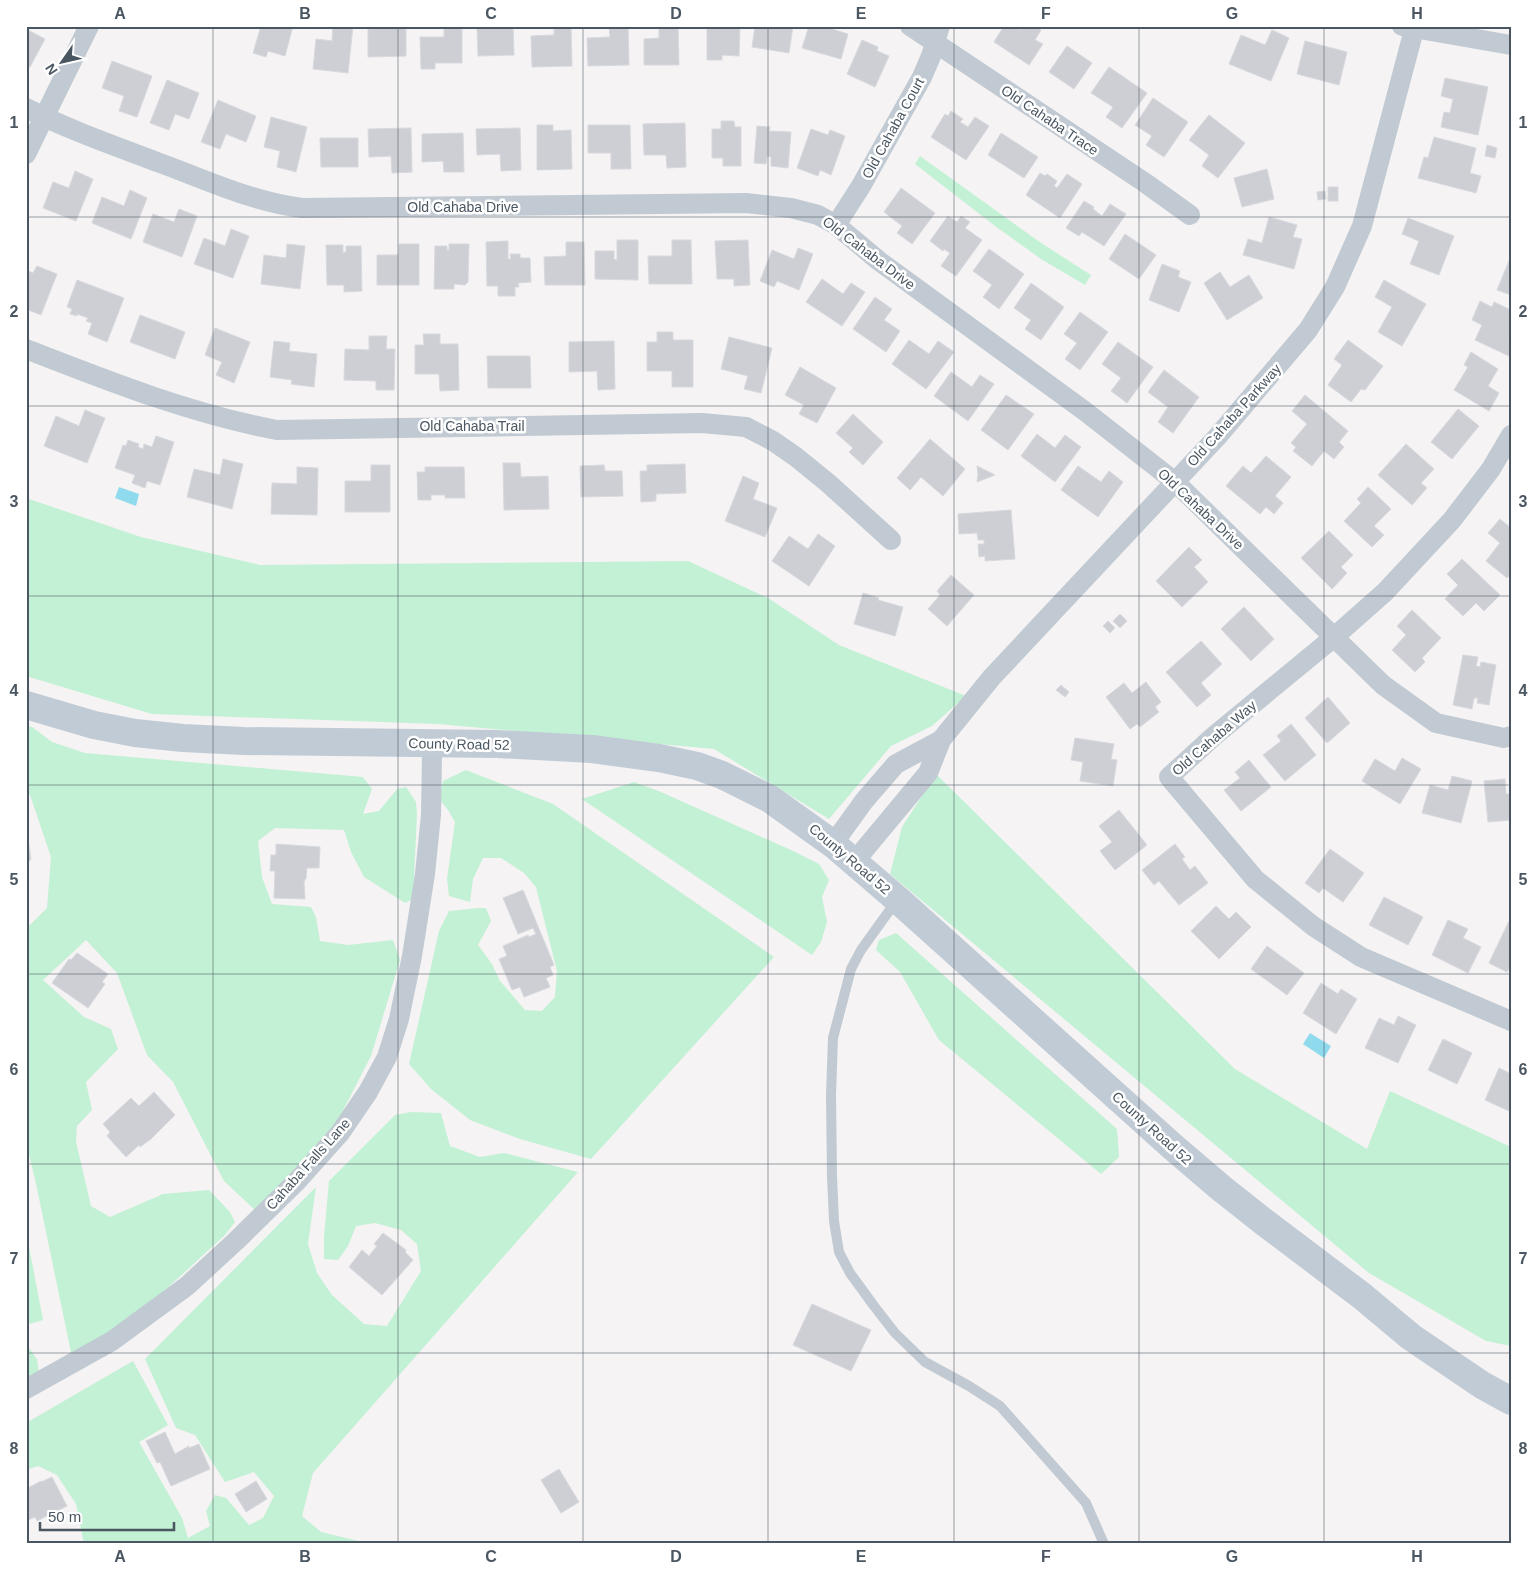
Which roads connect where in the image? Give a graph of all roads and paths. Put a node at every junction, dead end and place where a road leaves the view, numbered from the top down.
1 (89, 26) edge
2 (910, 26) edge
3 (1410, 27) edge
4 (937, 34) edge
5 (1511, 45) edge
6 (35, 112) edge
7 (26, 154) edge
8 (1190, 215) dead end
9 (836, 225) junction
10 (26, 349) edge
11 (1511, 435) edge
12 (1174, 481) junction
13 (891, 540) dead end
14 (1333, 638) junction
15 (26, 705) edge
16 (1511, 736) edge
17 (941, 740) junction
18 (427, 744) junction
19 (833, 844) junction
20 (854, 862) junction
21 (897, 899) junction
22 (1511, 1021) edge
23 (26, 1389) edge
24 (1511, 1401) edge
25 (1104, 1544) edge

1 - 6 street
2 - 4 street, Old Cahaba Trace
3 - 5 street
3 - 12 street, Old Cahaba Parkway
4 - 8 street, Old Cahaba Trace
4 - 9 street, Old Cahaba Court
6 - 7 street
6 - 9 street, Old Cahaba Drive
9 - 12 street, Old Cahaba Drive
10 - 13 street, Old Cahaba Trail
11 - 14 street, Old Cahaba Way
12 - 14 street, Old Cahaba Drive
12 - 17 street, Old Cahaba Parkway
14 - 16 street, Old Cahaba Drive
14 - 22 street, Old Cahaba Way
15 - 18 main road, County Road 52
17 - 19 street, Old Cahaba Parkway
17 - 20 street, Old Cahaba Parkway
18 - 19 main road, County Road 52
18 - 23 street, Cahaba Falls Lane
19 - 20 main road, County Road 52
20 - 21 main road, County Road 52
21 - 24 main road, County Road 52
21 - 25 lane

